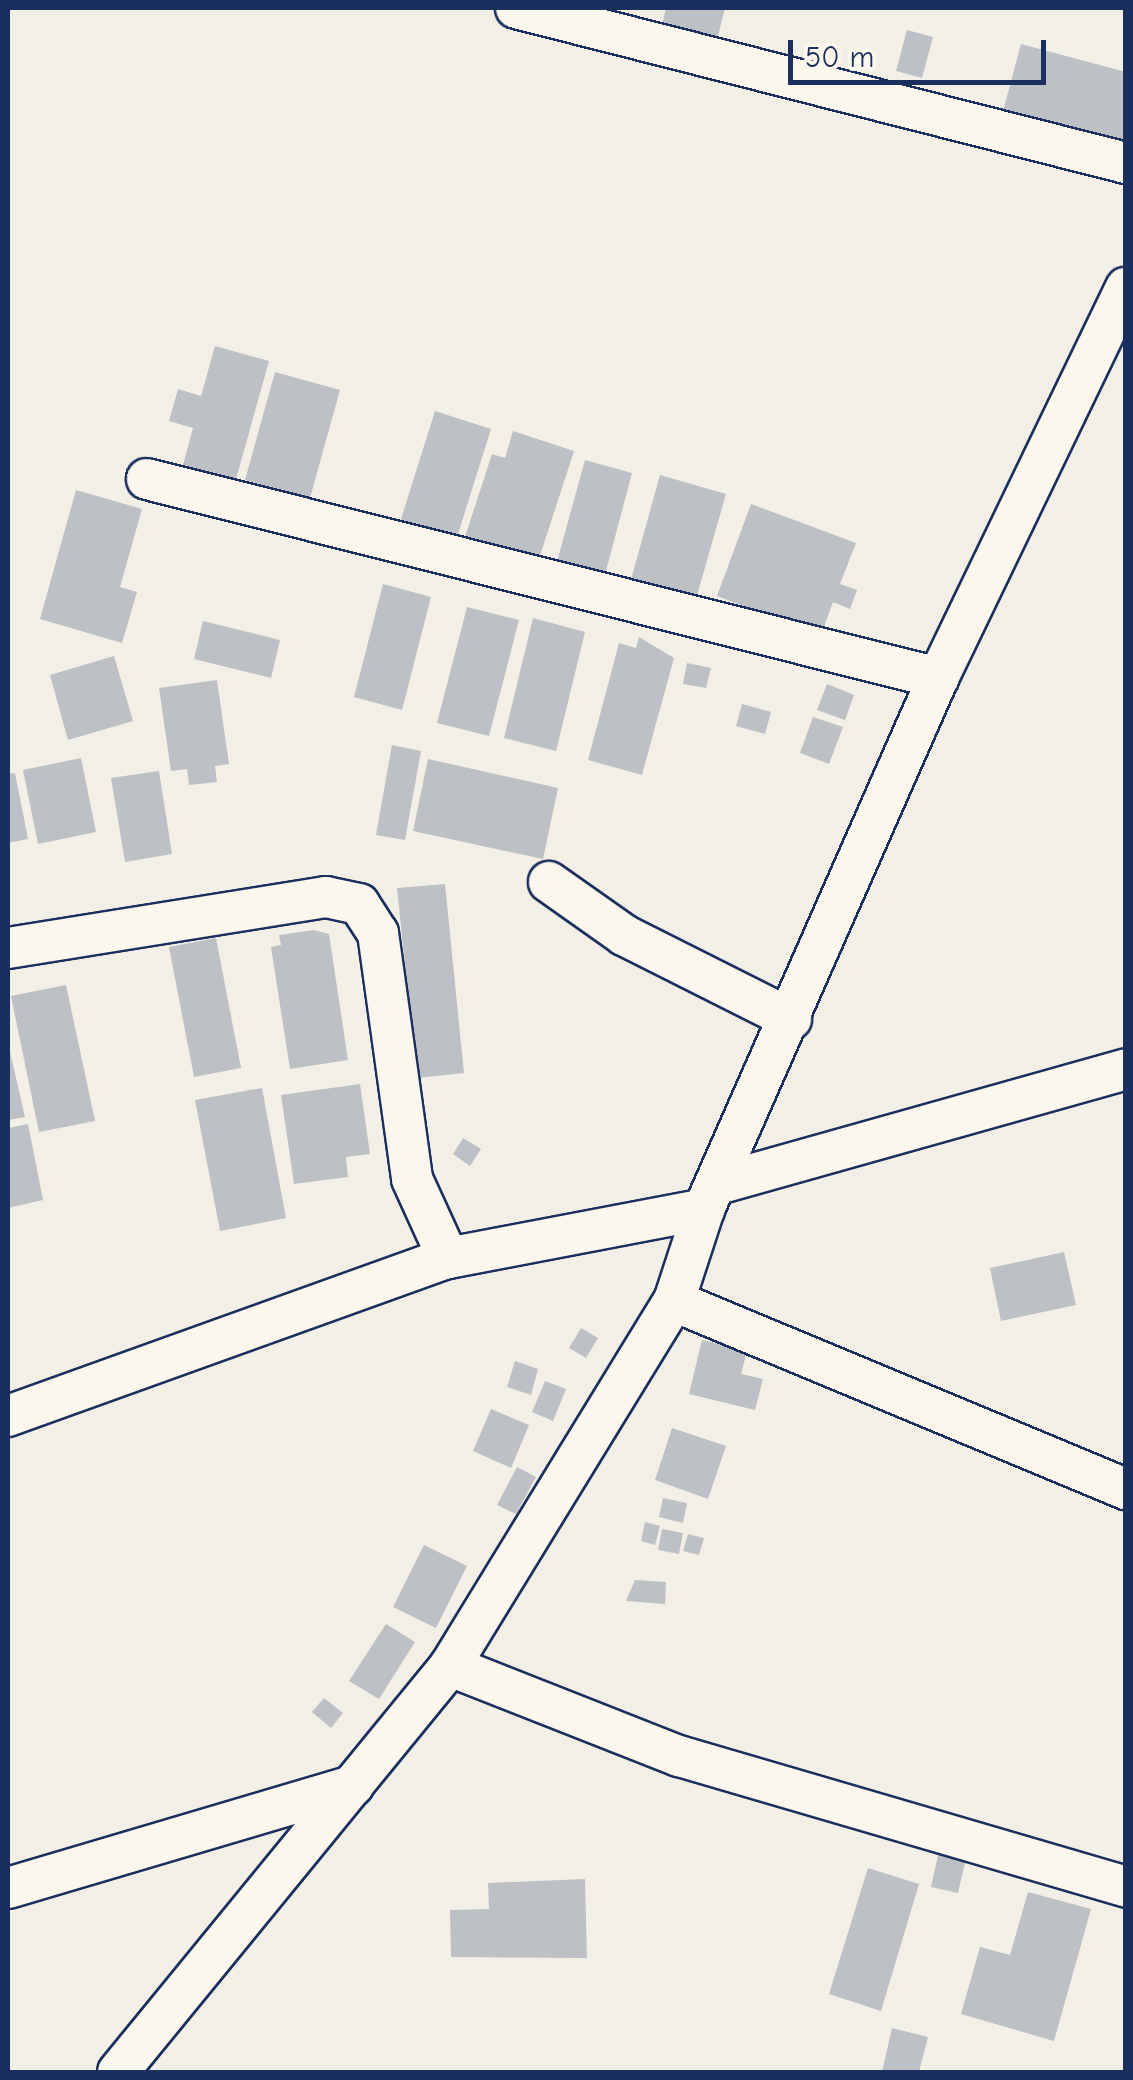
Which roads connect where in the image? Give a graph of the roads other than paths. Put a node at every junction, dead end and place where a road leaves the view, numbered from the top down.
1 (516, 8) edge
2 (1126, 163) edge
3 (1123, 299) edge
4 (147, 479) dead end
5 (938, 678) junction
6 (548, 882) dead end
7 (8, 948) edge
8 (791, 1019) junction
9 (1126, 1069) edge
10 (712, 1196) junction
11 (448, 1258) junction
12 (674, 1301) junction
13 (8, 1416) edge
14 (1126, 1488) edge
15 (450, 1666) junction
16 (352, 1786) junction
17 (1126, 1887) edge
18 (8, 1888) edge
19 (118, 2072) edge

1 - 2 street
3 - 5 street
4 - 5 street
5 - 8 street
6 - 8 street
7 - 11 street
8 - 10 street
9 - 10 street
10 - 11 street
10 - 12 street
11 - 13 street
12 - 14 street
12 - 15 street
15 - 16 street
15 - 17 street
16 - 18 street
16 - 19 street

